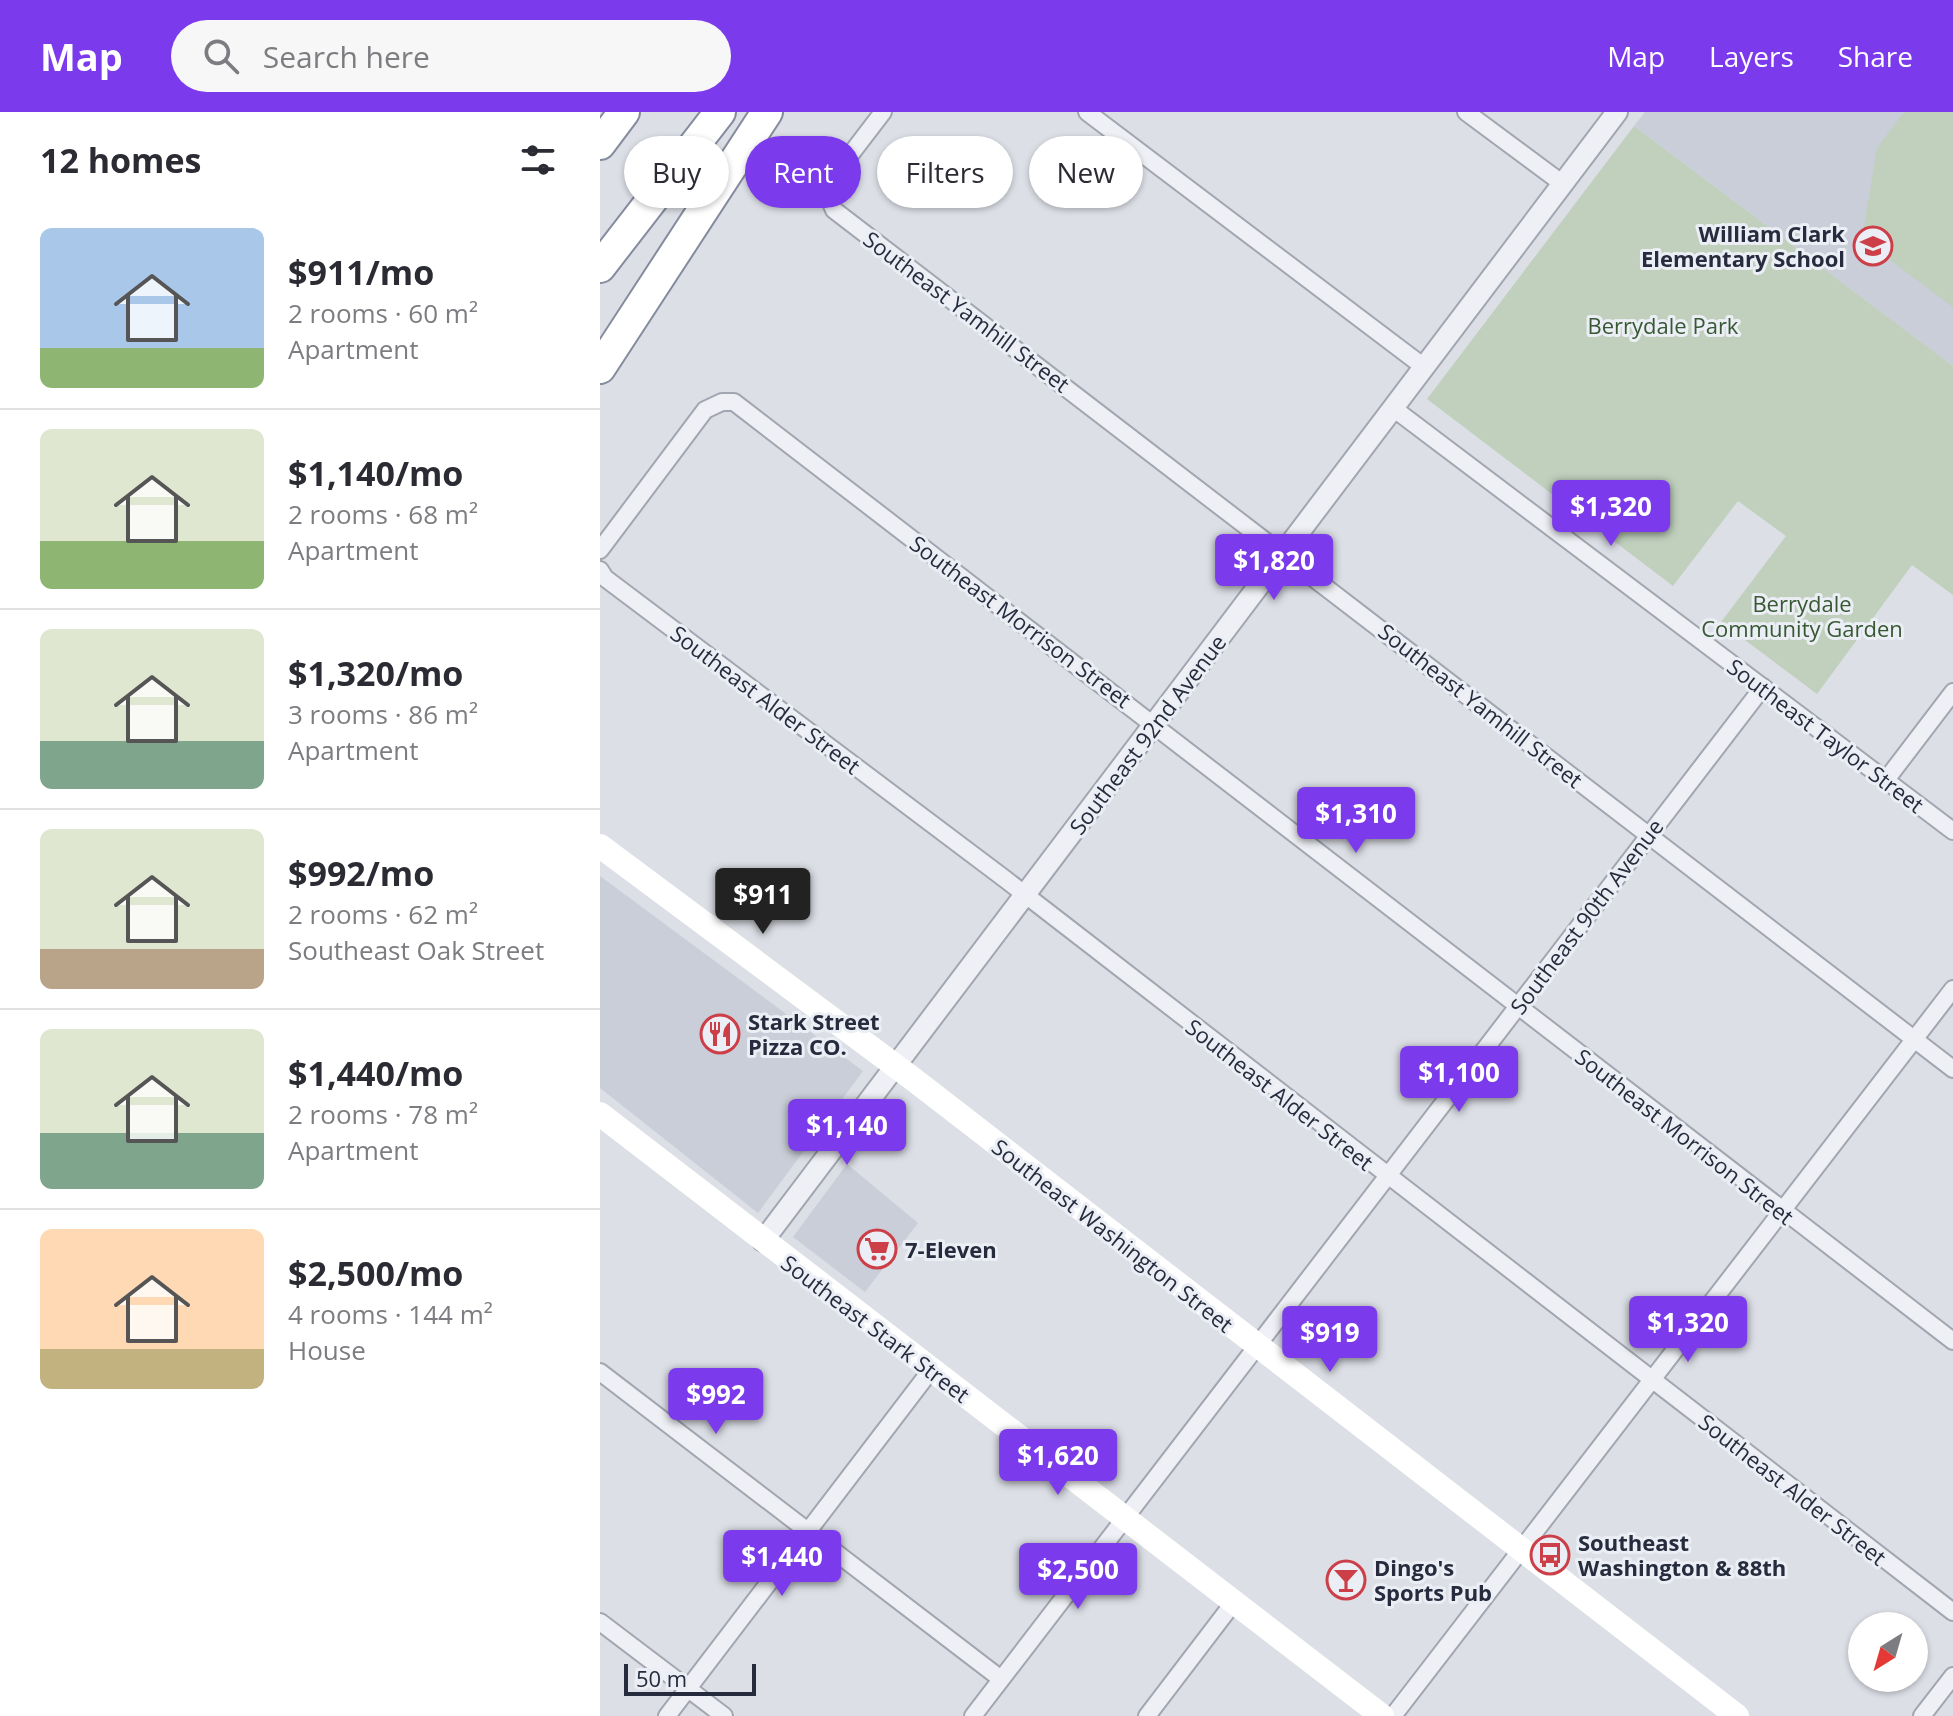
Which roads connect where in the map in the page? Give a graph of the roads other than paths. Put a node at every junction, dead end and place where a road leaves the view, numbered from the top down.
1 (624, 112) edge
2 (720, 112) edge
3 (767, 112) edge
4 (883, 112) edge
5 (1087, 112) edge
6 (1466, 112) edge
7 (1617, 112) edge
8 (600, 144) edge
9 (1563, 184) junction
10 (600, 267) edge
11 (1424, 367) junction
12 (600, 368) edge
13 (1393, 408) junction
14 (600, 550) edge
15 (1284, 552) junction
16 (603, 574) edge
17 (1763, 687) junction
18 (1953, 692) edge
19 (1154, 724) junction
20 (1886, 780) junction
21 (1953, 831) edge
22 (1648, 834) junction
23 (600, 846) edge
24 (1025, 897) junction
25 (1953, 989) edge
26 (1518, 1006) junction
27 (1914, 1039) junction
28 (897, 1066) junction
29 (1953, 1069) edge
30 (600, 1114) edge
31 (1387, 1175) junction
32 (1781, 1210) junction
33 (763, 1241) junction
34 (1953, 1341) edge
35 (1256, 1347) junction
36 (931, 1370) junction
37 (600, 1372) edge
38 (1651, 1380) junction
39 (1124, 1518) junction
40 (808, 1532) junction
41 (1521, 1550) junction
42 (1234, 1602) junction
43 (1953, 1612) edge
44 (600, 1622) edge
45 (1953, 1676) edge
46 (1001, 1679) junction
47 (688, 1689) junction
48 (667, 1716) edge
49 (724, 1716) edge
50 (973, 1716) edge
51 (1147, 1716) edge
52 (1382, 1716) edge
53 (1393, 1716) edge
54 (1737, 1716) edge
55 (1922, 1716) edge

1 - 8 highway
2 - 10 highway
3 - 12 highway
4 - 15 street, Southeast Yamhill Street
5 - 11 street
6 - 9 street
7 - 9 street, Southeast 92nd Avenue
9 - 11 street, Southeast 92nd Avenue
11 - 13 street, Southeast 92nd Avenue
13 - 15 street, Southeast 92nd Avenue
13 - 17 street, Southeast Taylor Street
14 - 19 street, Southeast Morrison Street
15 - 19 street, Southeast 92nd Avenue
15 - 22 street, Southeast Yamhill Street
16 - 24 street, Southeast Alder Street
17 - 20 street, Southeast Taylor Street
17 - 22 street, Southeast 90th Avenue
18 - 20 street
19 - 24 street, Southeast 92nd Avenue
19 - 26 street, Southeast Morrison Street
20 - 21 street, Southeast Taylor Street
22 - 26 street, Southeast 90th Avenue
22 - 27 street, Southeast Yamhill Street
23 - 28 main road, Southeast Washington Street
24 - 28 street, Southeast 92nd Avenue
24 - 31 street, Southeast Alder Street
25 - 27 street
26 - 31 street, Southeast 90th Avenue
26 - 32 street, Southeast Morrison Street
27 - 29 street, Southeast Yamhill Street
27 - 32 street
28 - 33 street, Southeast 92nd Avenue
28 - 35 main road, Southeast Washington Street
30 - 33 main road, Southeast Stark Street
31 - 35 street, Southeast 90th Avenue
31 - 38 street, Southeast Alder Street
32 - 34 street, Southeast Morrison Street
32 - 38 street
33 - 36 main road, Southeast Stark Street
35 - 39 street, Southeast 90th Avenue
35 - 41 main road, Southeast Washington Street
36 - 39 main road, Southeast Stark Street
36 - 40 street
37 - 40 street
38 - 41 street
38 - 43 street, Southeast Alder Street
39 - 42 main road, Southeast Stark Street
39 - 46 street, Southeast 90th Avenue
40 - 46 street
40 - 47 street
41 - 53 street
41 - 54 main road, Southeast Washington Street
42 - 51 street
42 - 52 main road, Southeast Stark Street
44 - 47 street
45 - 55 street
46 - 50 street, Southeast 90th Avenue
47 - 48 street
47 - 49 street

